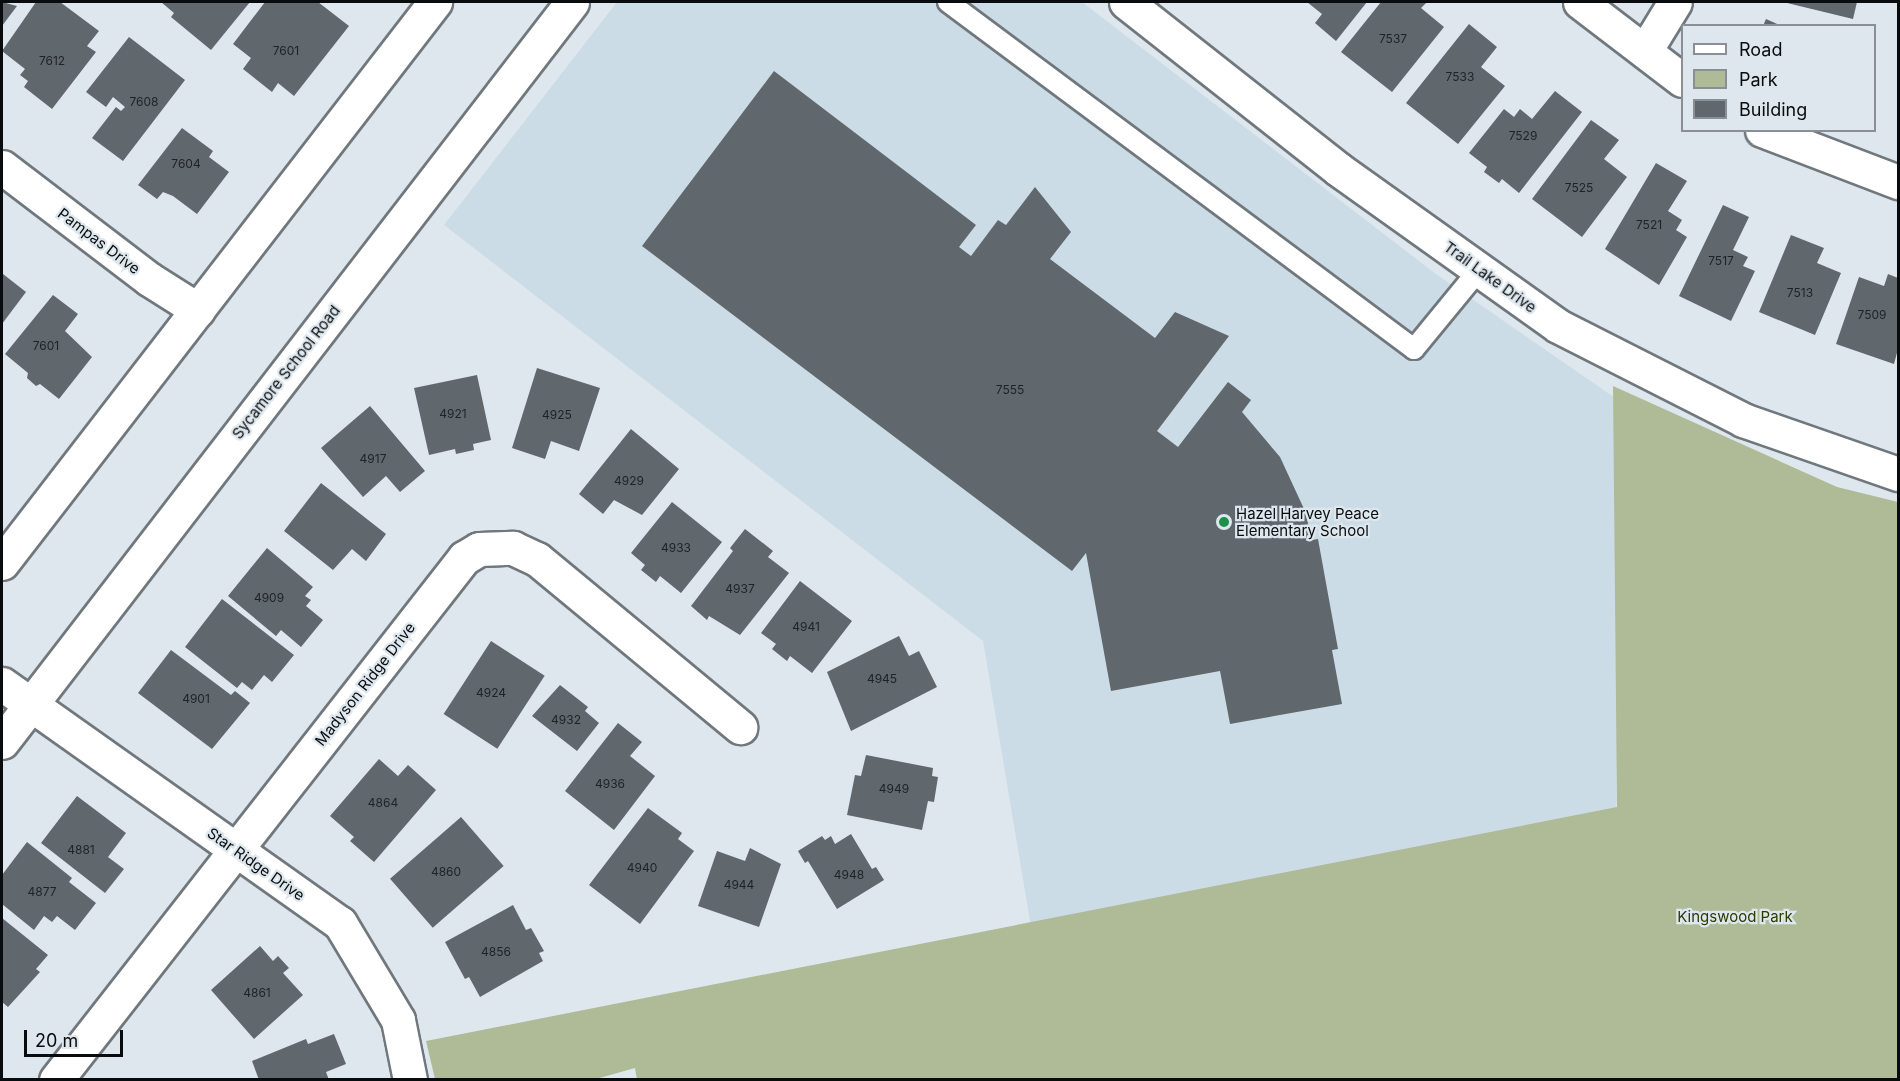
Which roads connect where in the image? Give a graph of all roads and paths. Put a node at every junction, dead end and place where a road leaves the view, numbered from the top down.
1 (435, 2) edge
2 (572, 2) edge
3 (948, 2) edge
4 (1126, 2) edge
5 (1580, 2) edge
6 (1675, 2) edge
7 (1645, 51) junction
8 (1681, 78) edge
9 (1767, 132) edge
10 (2, 167) edge
11 (1899, 182) edge
12 (1479, 270) junction
13 (198, 310) junction
14 (1899, 474) edge
15 (2, 563) edge
16 (2, 684) edge
17 (29, 705) junction
18 (740, 727) dead end
19 (2, 742) edge
20 (235, 850) junction
21 (56, 1080) edge
22 (410, 1080) edge

1 - 13 street
2 - 17 street, Sycamore School Road
3 - 12 lane
4 - 12 street, Trail Lake Drive
5 - 7 street
6 - 7 street
7 - 8 street
9 - 11 street
10 - 13 street, Pampas Drive
12 - 14 street, Trail Lake Drive
13 - 15 street
16 - 17 street, Star Ridge Drive
17 - 19 street, Sycamore School Road
17 - 20 street, Star Ridge Drive
18 - 20 street, Madyson Ridge Drive
20 - 21 street, Madyson Ridge Drive
20 - 22 street, Star Ridge Drive

